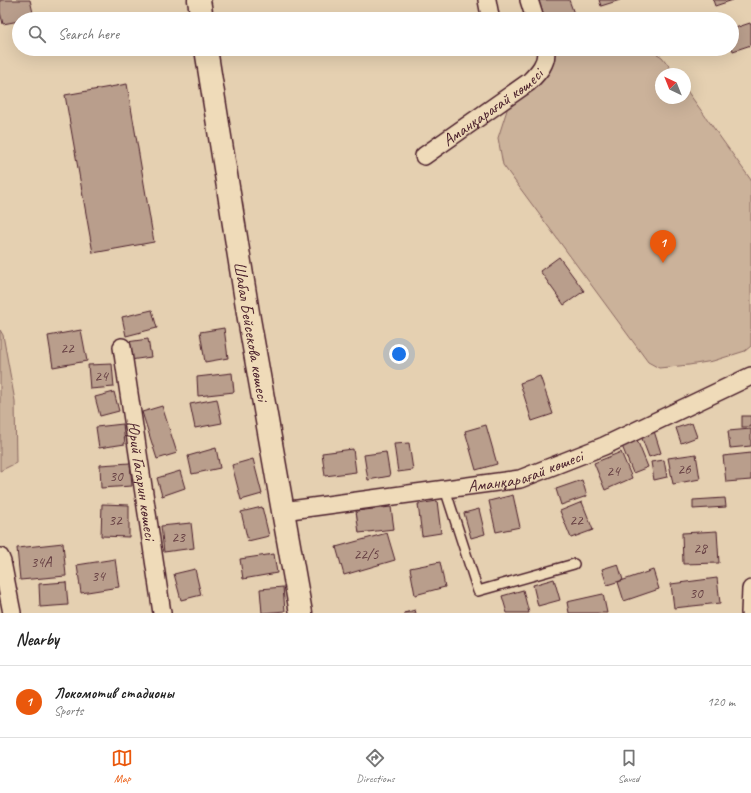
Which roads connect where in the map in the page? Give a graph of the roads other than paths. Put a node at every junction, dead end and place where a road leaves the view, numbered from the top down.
1 (199, 0) edge
2 (529, 0) edge
3 (201, 12) edge
4 (533, 12) edge
5 (207, 56) edge
6 (545, 56) edge
7 (424, 156) dead end
8 (122, 347) dead end
9 (751, 376) edge
10 (445, 489) junction
11 (283, 510) junction
12 (0, 557) edge
13 (574, 564) dead end
14 (751, 589) edge
15 (12, 613) edge
16 (162, 613) edge
17 (301, 613) edge
18 (750, 613) edge

1 - 3 main road
2 - 4 street
5 - 11 main road, Шабал Бейсекова көшесі
6 - 7 street, Аманқарағай көшесі
8 - 16 street, Юрий Гагарин көшесі
9 - 10 street, Аманқарағай көшесі
10 - 11 street, Аманқарағай көшесі
10 - 13 lane
11 - 17 main road, Шабал Бейсекова көшесі
12 - 15 street
14 - 18 street

